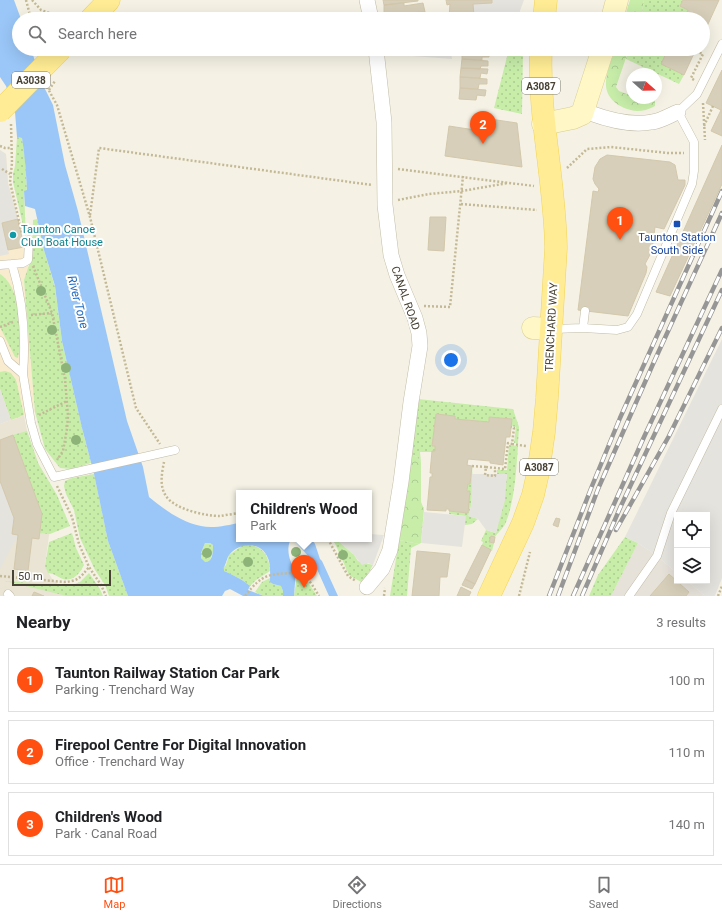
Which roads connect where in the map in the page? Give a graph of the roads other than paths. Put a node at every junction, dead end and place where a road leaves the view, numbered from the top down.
1 (109, 0) edge
2 (367, 0) edge
3 (546, 0) edge
4 (617, 0) edge
5 (98, 12) edge
6 (370, 12) edge
7 (545, 12) edge
8 (614, 12) edge
9 (722, 44) edge
10 (55, 56) edge
11 (377, 56) edge
12 (541, 56) edge
13 (601, 56) edge
14 (585, 106) junction
15 (678, 112) junction
16 (6, 116) edge
17 (543, 124) junction
18 (29, 240) dead end
19 (12, 264) junction
20 (0, 265) edge
21 (585, 311) dead end
22 (542, 328) junction
23 (583, 328) junction
24 (0, 341) edge
25 (23, 374) junction
26 (722, 409) edge
27 (175, 450) dead end
28 (367, 587) road end
29 (489, 596) edge
30 (629, 596) edge

1 - 5 main road
2 - 6 street
3 - 7 main road
4 - 8 street
9 - 15 lane
10 - 16 main road, A3038, bridge
11 - 28 street, CANAL ROAD
12 - 17 main road, TRENCHARD WAY / A3087
13 - 14 street
14 - 15 street
14 - 17 street
15 - 23 lane
17 - 22 main road, TRENCHARD WAY / A3087
18 - 19 lane
19 - 20 lane
19 - 25 lane
21 - 23 lane
22 - 23 lane
22 - 29 main road, TRENCHARD WAY / A3087
24 - 25 lane
25 - 27 lane
26 - 30 lane

